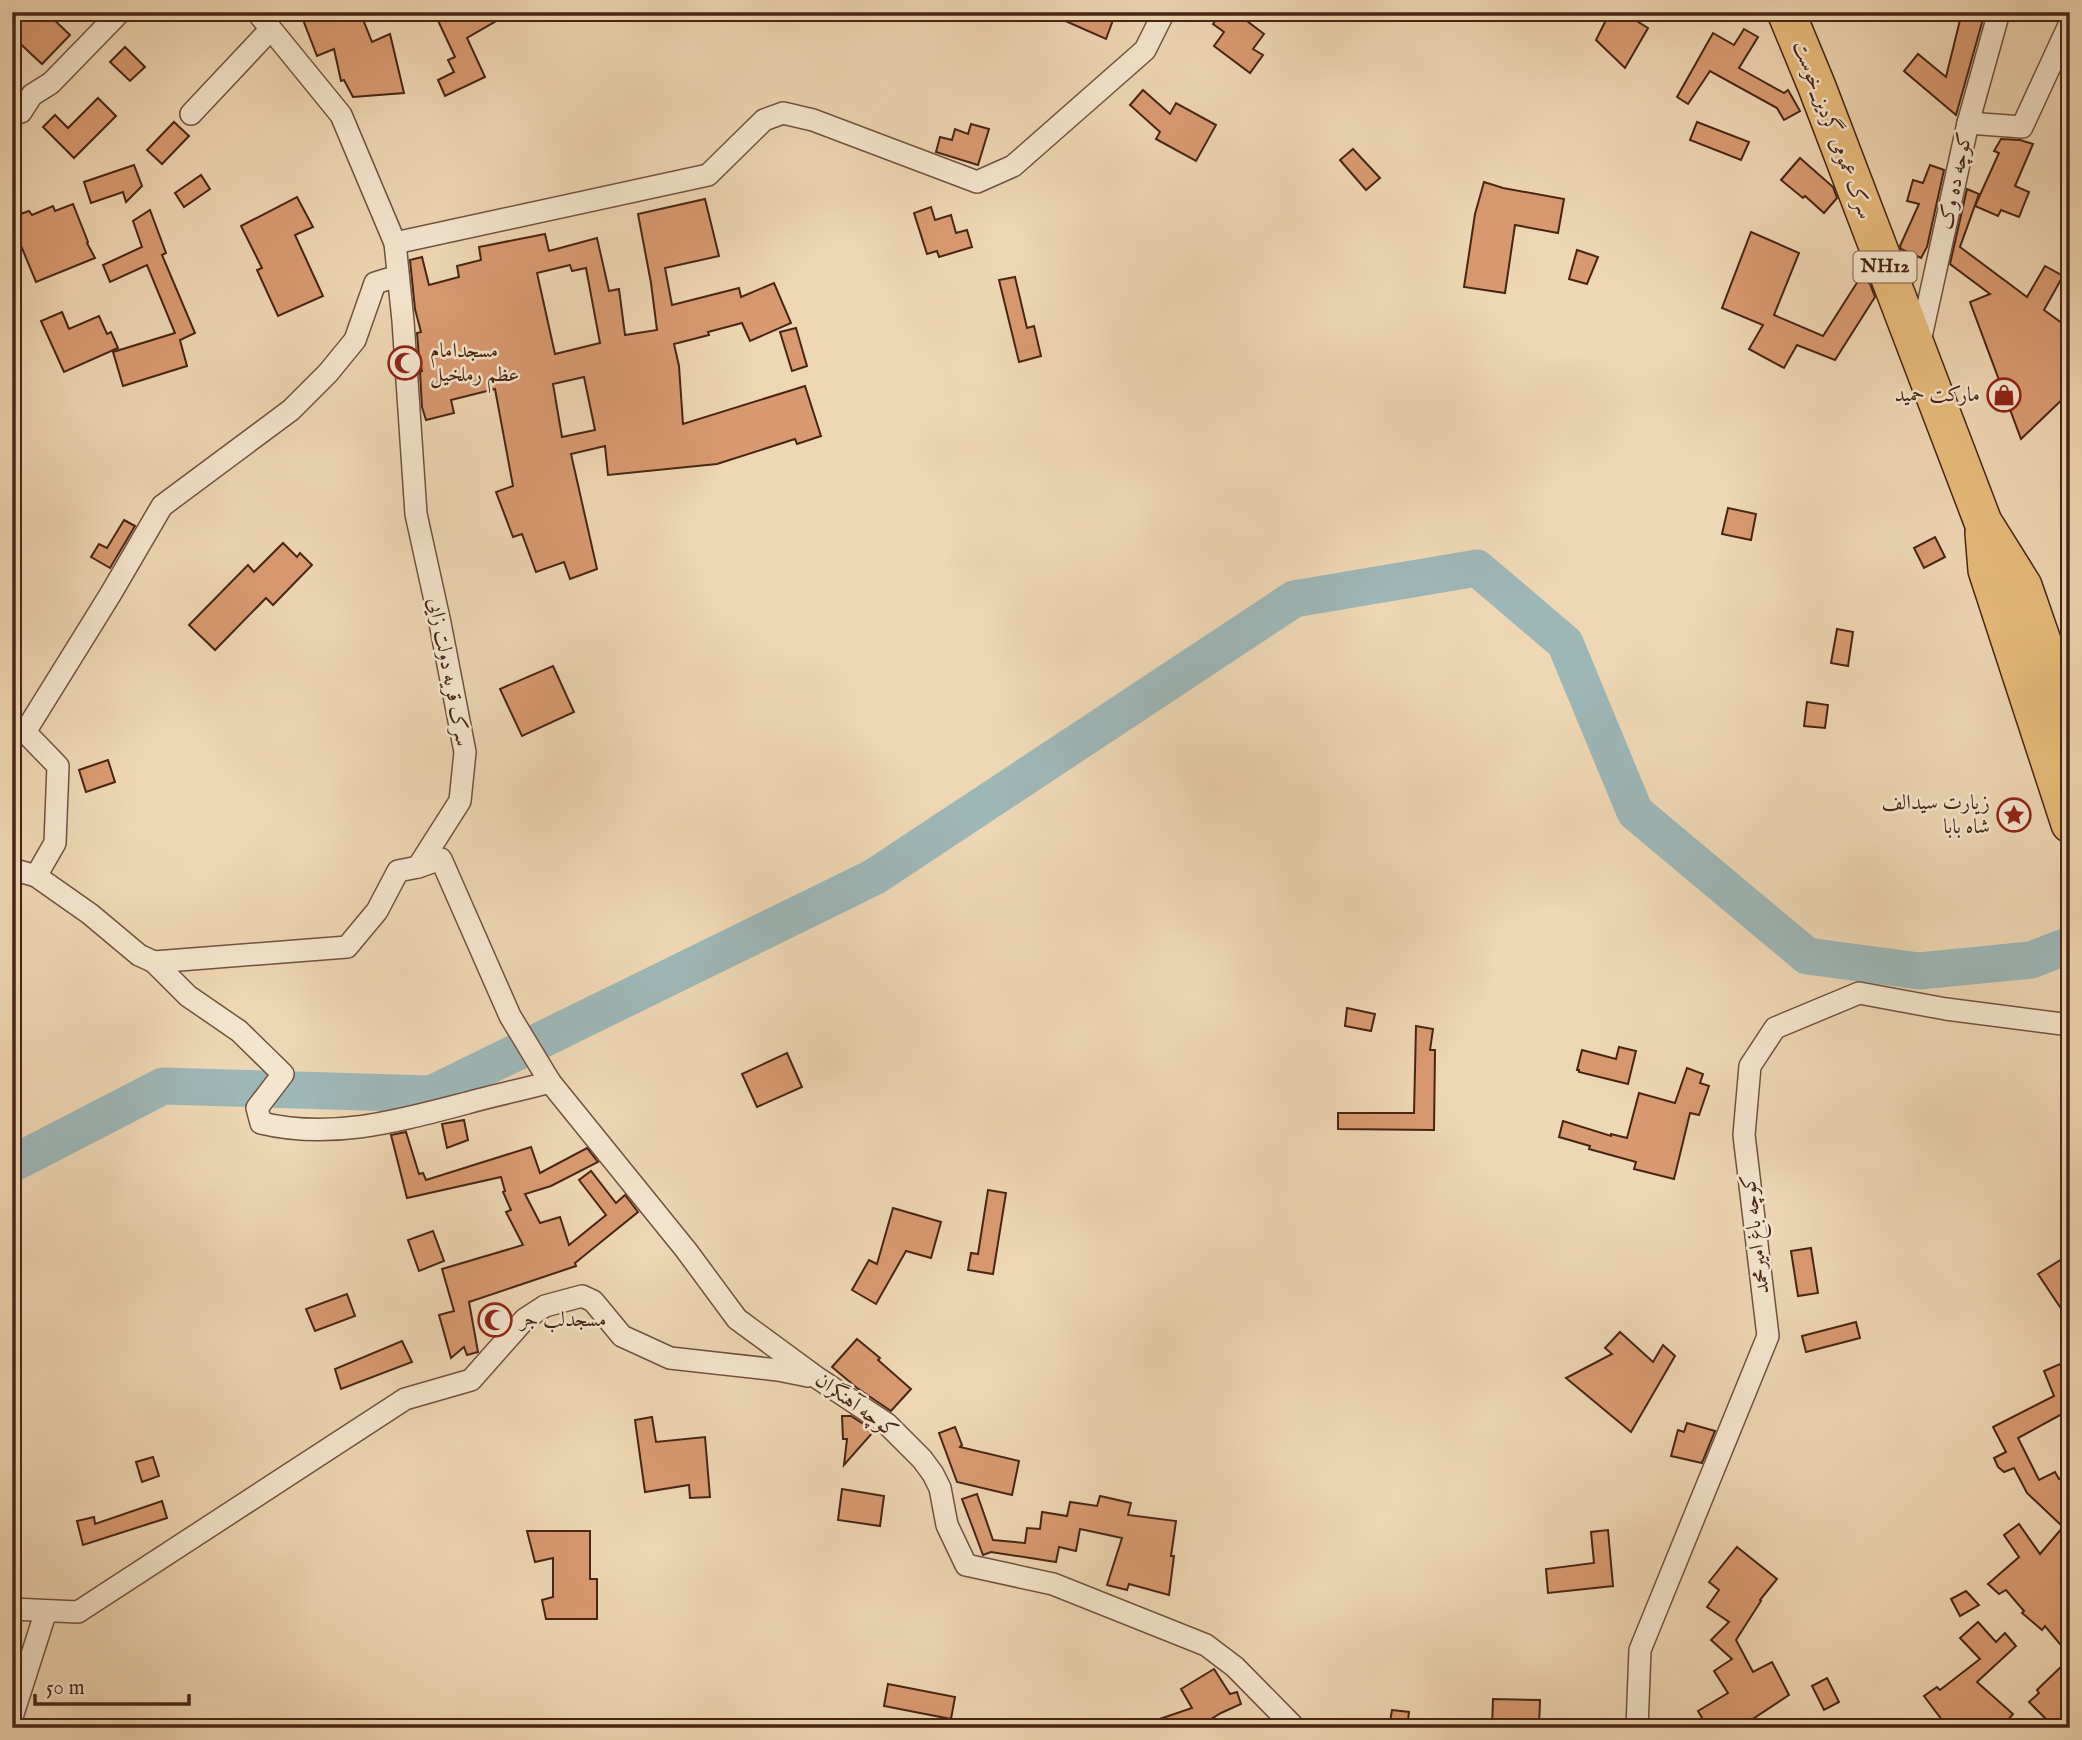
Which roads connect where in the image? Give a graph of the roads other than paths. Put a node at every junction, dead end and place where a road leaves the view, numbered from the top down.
1 (120, 12) edge
2 (257, 12) edge
3 (1164, 12) edge
4 (1786, 12) edge
5 (1999, 12) edge
6 (2070, 23) edge
7 (271, 30) junction
8 (20, 112) dead end
9 (191, 114) dead end
10 (1968, 123) junction
11 (395, 243) junction
12 (398, 276) junction
13 (1918, 352) junction
14 (1983, 522) junction
15 (2070, 722) edge
16 (2070, 824) edge
17 (418, 867) junction
18 (12, 869) edge
19 (36, 876) junction
20 (154, 962) junction
21 (2070, 1025) edge
22 (550, 1082) junction
23 (816, 1377) junction
24 (12, 1609) edge
25 (46, 1611) junction
26 (12, 1717) edge
27 (1295, 1728) edge
28 (1637, 1728) edge

1 - 8 street
2 - 7 street, سرک قریه دولت زایی
3 - 11 street
4 - 13 highway, سرک عمومی گردیز_خوست / NH12
5 - 10 street, کوچه ده وک
6 - 10 street
7 - 9 street
7 - 11 street, سرک قریه دولت زایی
10 - 13 street, کوچه ده وک
11 - 12 street, سرک قریه دولت زایی
12 - 17 street, سرک قریه دولت زایی
12 - 19 street
13 - 14 highway, سرک عمومی گردیز_خوست / NH12
14 - 15 highway, سرک عمومی گردیز_خوست / NH12
14 - 16 highway, سرک عمومی گردیز_خوست / NH12
17 - 20 street, سرک قریه دولت زایی
17 - 22 street, کوچه آهنگران
18 - 19 street
19 - 20 street
20 - 22 street
21 - 28 street, کوچه باغ امیرمحمد
22 - 23 street, کوچه آهنگران
23 - 25 street
23 - 27 street, کوچه آهنگران
24 - 25 street
25 - 26 street

